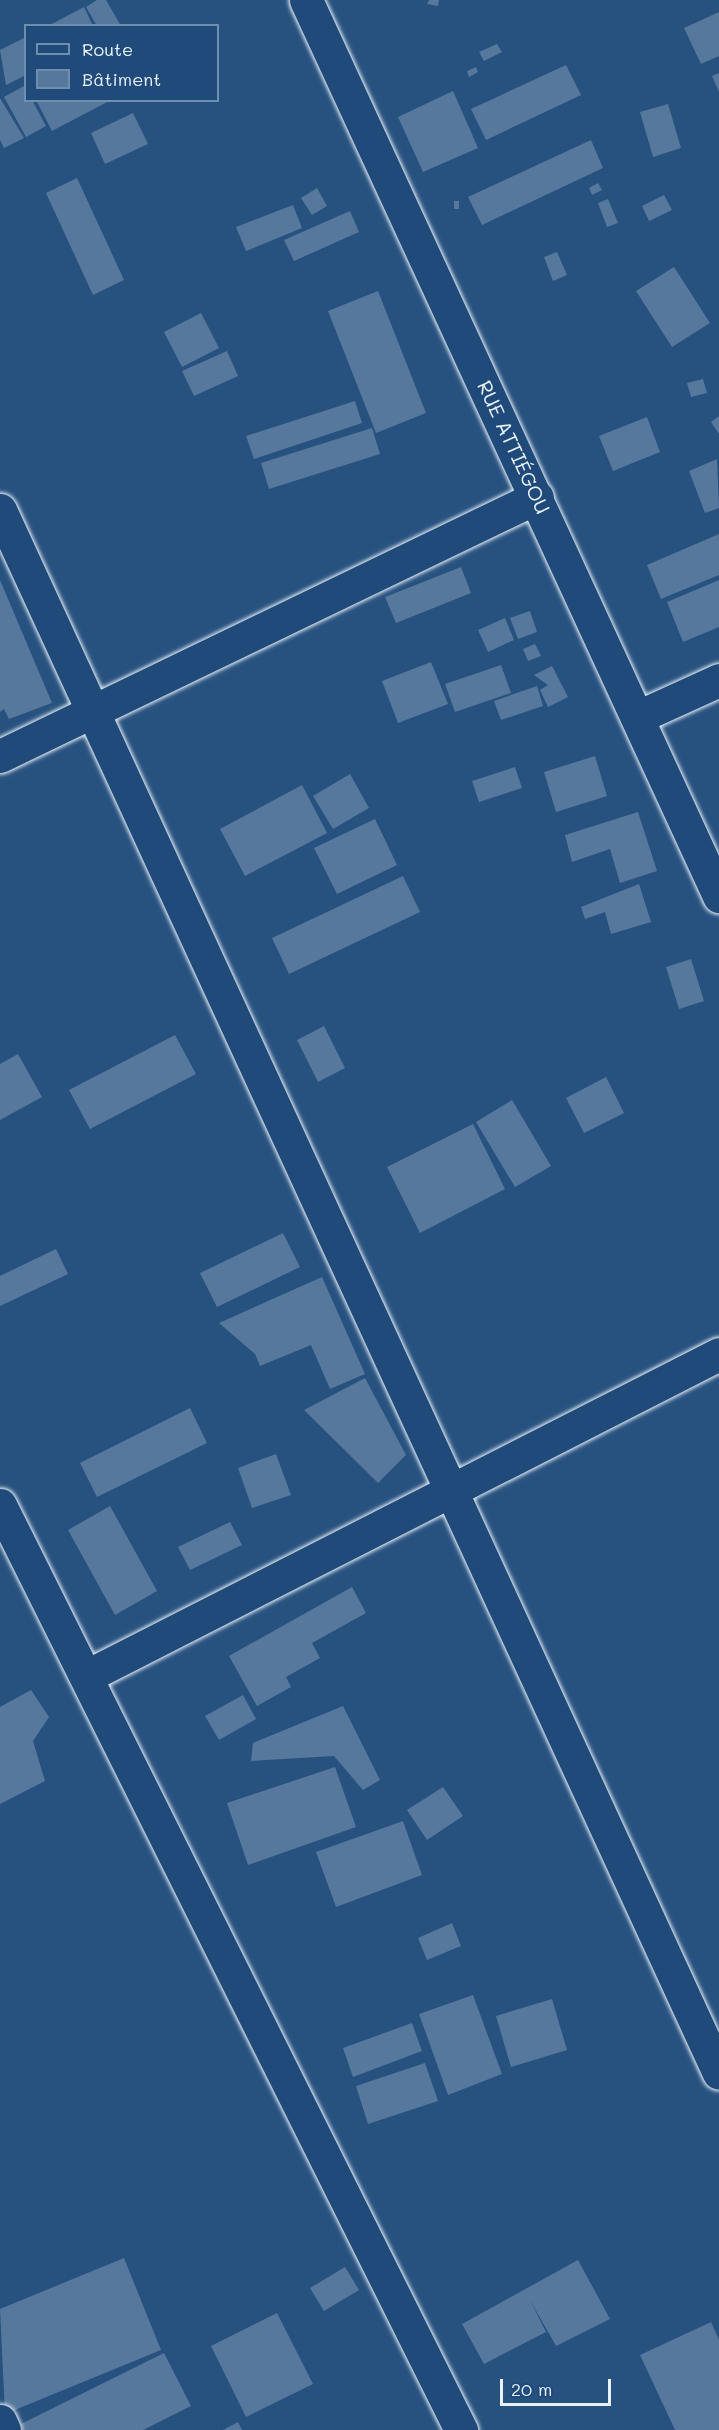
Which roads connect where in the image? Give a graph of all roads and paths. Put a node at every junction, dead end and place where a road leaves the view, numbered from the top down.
1 (306, 0) edge
2 (537, 497) junction
3 (0, 510) edge
4 (719, 680) edge
5 (92, 713) junction
6 (640, 716) junction
7 (0, 756) edge
8 (719, 896) edge
9 (719, 1354) edge
10 (453, 1489) junction
11 (0, 1505) edge
12 (87, 1676) junction
13 (719, 2073) edge
14 (0, 2421) edge
15 (4, 2430) edge
16 (461, 2430) edge

1 - 2 street, RUE ATTIÉGOU
2 - 5 street
2 - 6 street, RUE ATTIÉGOU
3 - 5 street
4 - 6 street
5 - 7 street
5 - 10 street
6 - 8 street, RUE ATTIÉGOU
9 - 10 street
10 - 12 street
10 - 13 street
11 - 12 street
12 - 16 street
14 - 15 street

